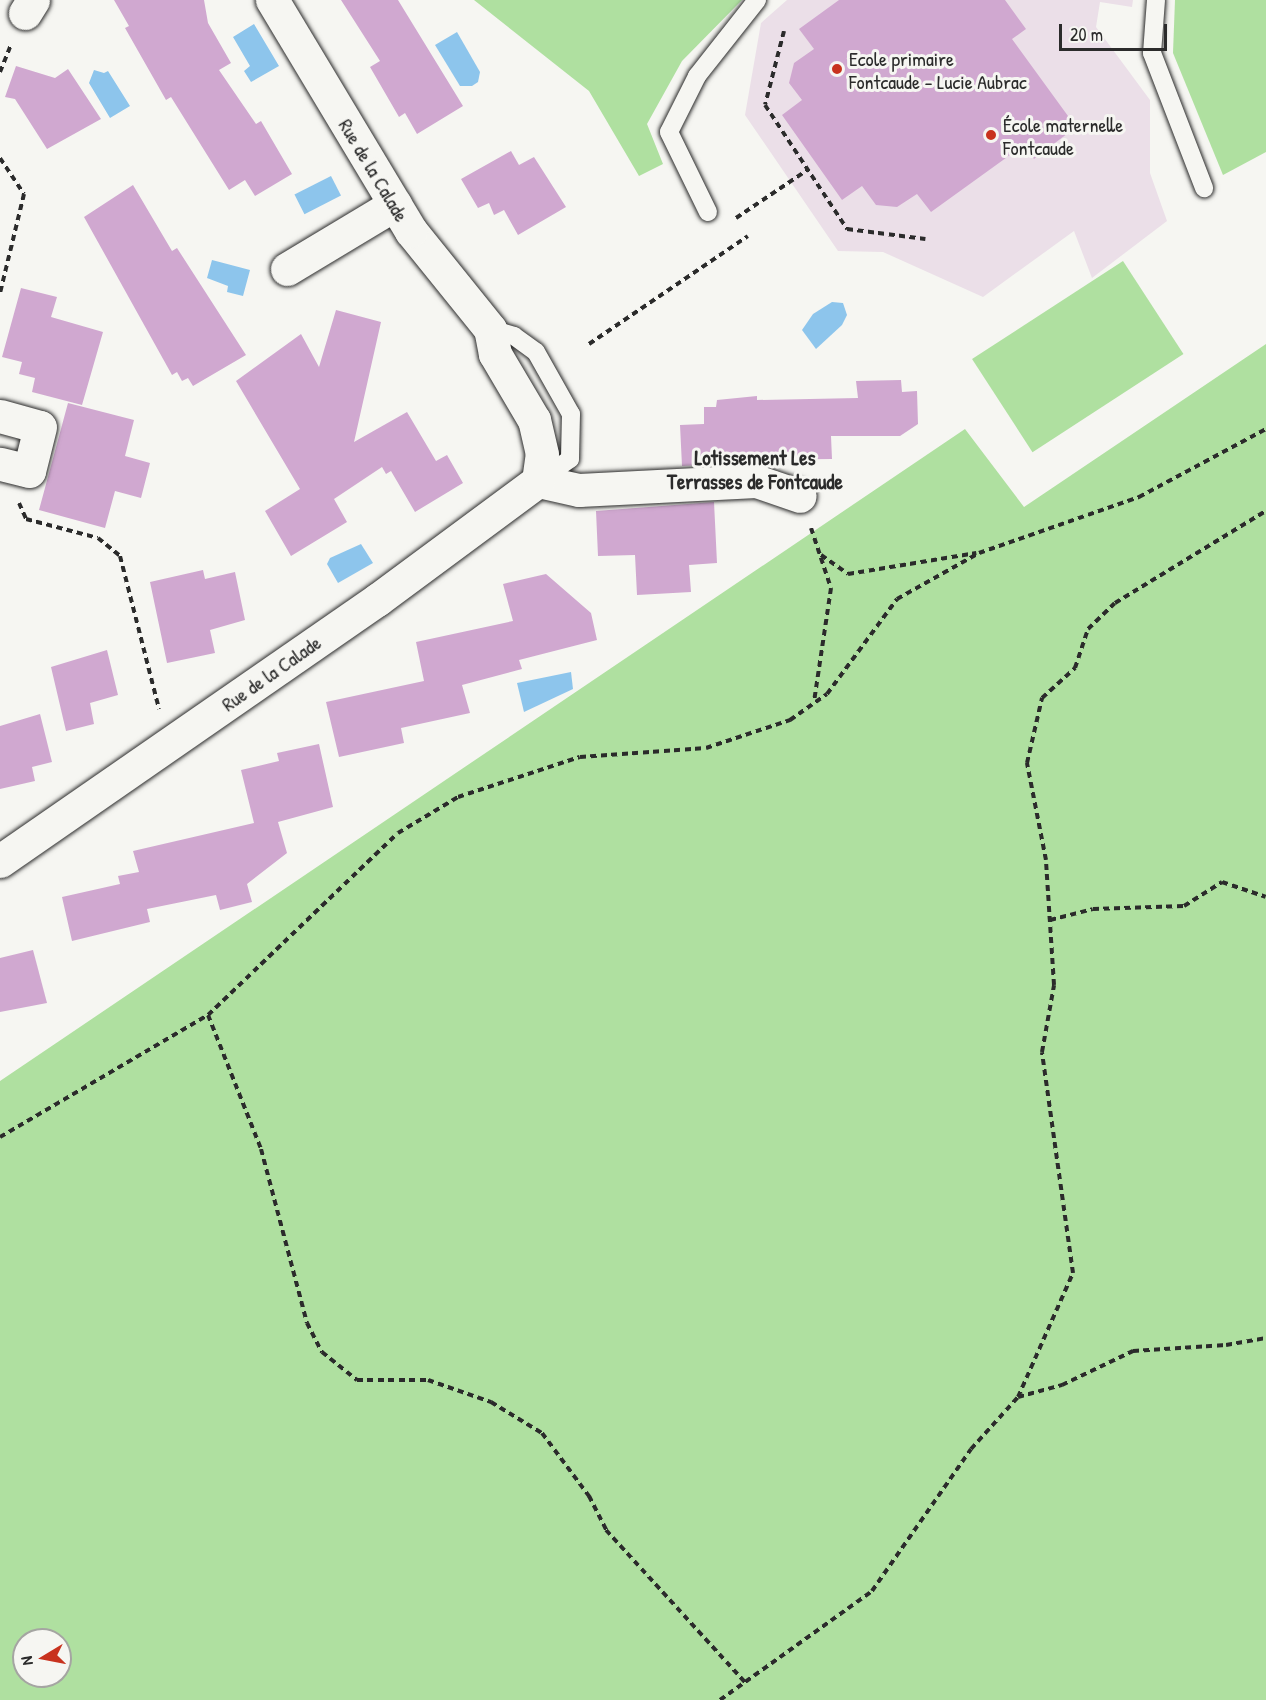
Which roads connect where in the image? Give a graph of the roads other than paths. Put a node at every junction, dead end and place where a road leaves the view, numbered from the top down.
1 (272, 0) edge
2 (757, 0) edge
3 (1156, 0) edge
4 (1204, 188) dead end
5 (395, 204) junction
6 (708, 212) dead end
7 (287, 269) dead end
8 (0, 416) edge
9 (11, 466) edge
10 (538, 481) junction
11 (801, 496) road end
12 (0, 861) edge

1 - 5 street, Rue de la Calade
2 - 6 lane
3 - 4 lane
5 - 7 street
5 - 10 street, Rue de la Calade
8 - 9 street
10 - 11 street
10 - 12 street, Rue de la Calade

